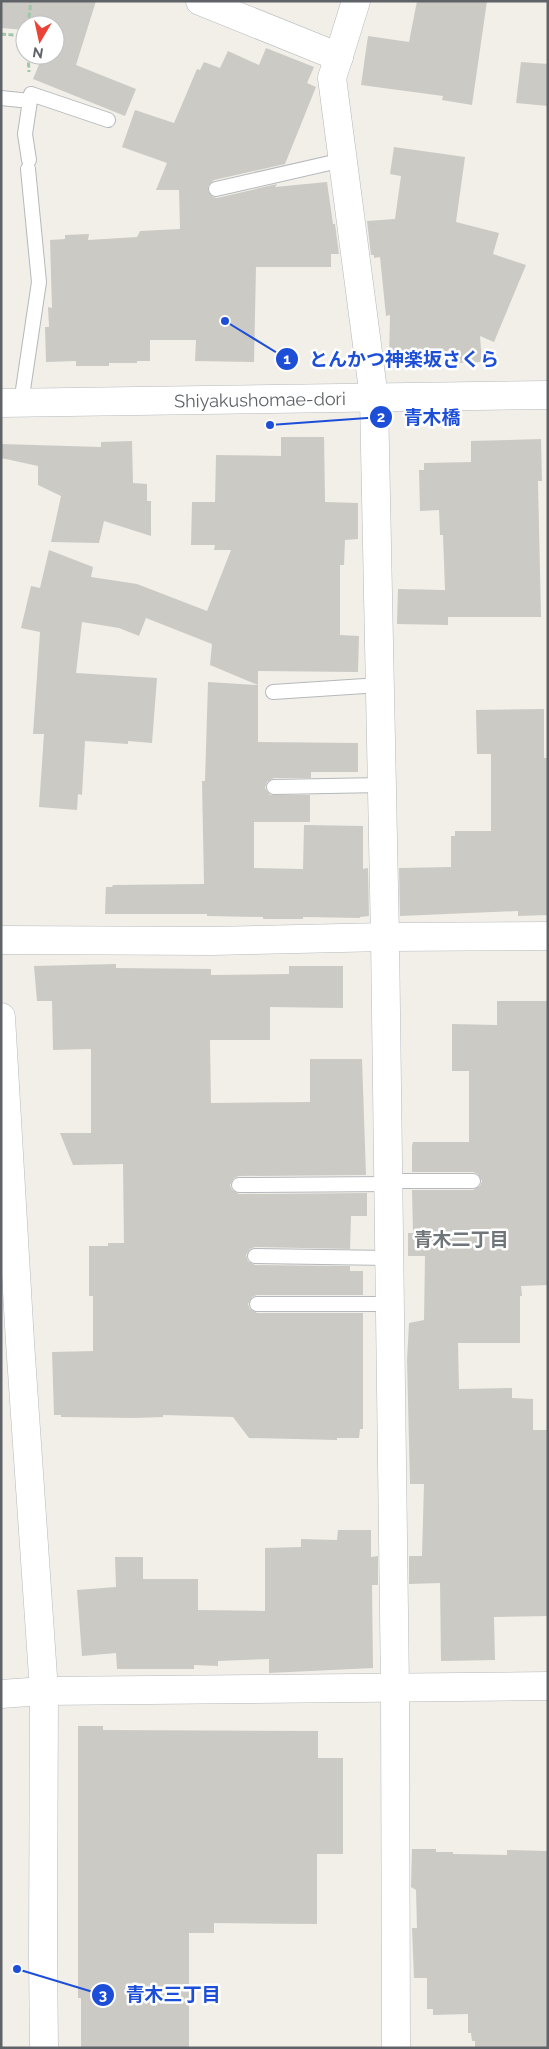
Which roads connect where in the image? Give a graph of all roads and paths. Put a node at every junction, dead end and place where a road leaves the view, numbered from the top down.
1 (32, 1) edge
2 (200, 1) edge
3 (356, 1) edge
4 (30, 15) edge
5 (1, 34) edge
6 (15, 35) edge
7 (339, 57) junction
8 (1, 98) edge
9 (30, 102) junction
10 (108, 120) dead end
11 (343, 160) junction
12 (216, 189) dead end
13 (548, 395) edge
14 (374, 398) junction
15 (11, 403) edge
16 (380, 685) junction
17 (274, 692) dead end
18 (382, 785) junction
19 (274, 787) dead end
20 (548, 936) edge
21 (385, 937) junction
22 (1, 940) edge
23 (1, 1017) edge
24 (473, 1181) dead end
25 (388, 1182) junction
26 (239, 1185) dead end
27 (255, 1256) dead end
28 (390, 1258) junction
29 (257, 1304) dead end
30 (390, 1304) junction
31 (548, 1686) edge
32 (395, 1688) junction
33 (44, 1691) junction
34 (1, 1694) edge
35 (44, 2048) edge
36 (396, 2048) edge

1 - 4 path
2 - 7 street
3 - 7 street
5 - 6 path
7 - 11 street
8 - 9 lane
9 - 10 lane
9 - 15 lane
11 - 12 lane
11 - 14 street
13 - 14 street, Shiyakushomae-dori
14 - 15 street, Shiyakushomae-dori
14 - 16 street
16 - 17 lane
16 - 18 street
18 - 19 lane
18 - 21 street
20 - 21 street
21 - 22 street
21 - 25 street
23 - 33 street
24 - 25 lane
25 - 26 lane
25 - 28 street
27 - 28 lane
28 - 30 street
29 - 30 lane
30 - 32 street
31 - 32 street
32 - 33 street
32 - 36 street
33 - 34 street
33 - 35 street

